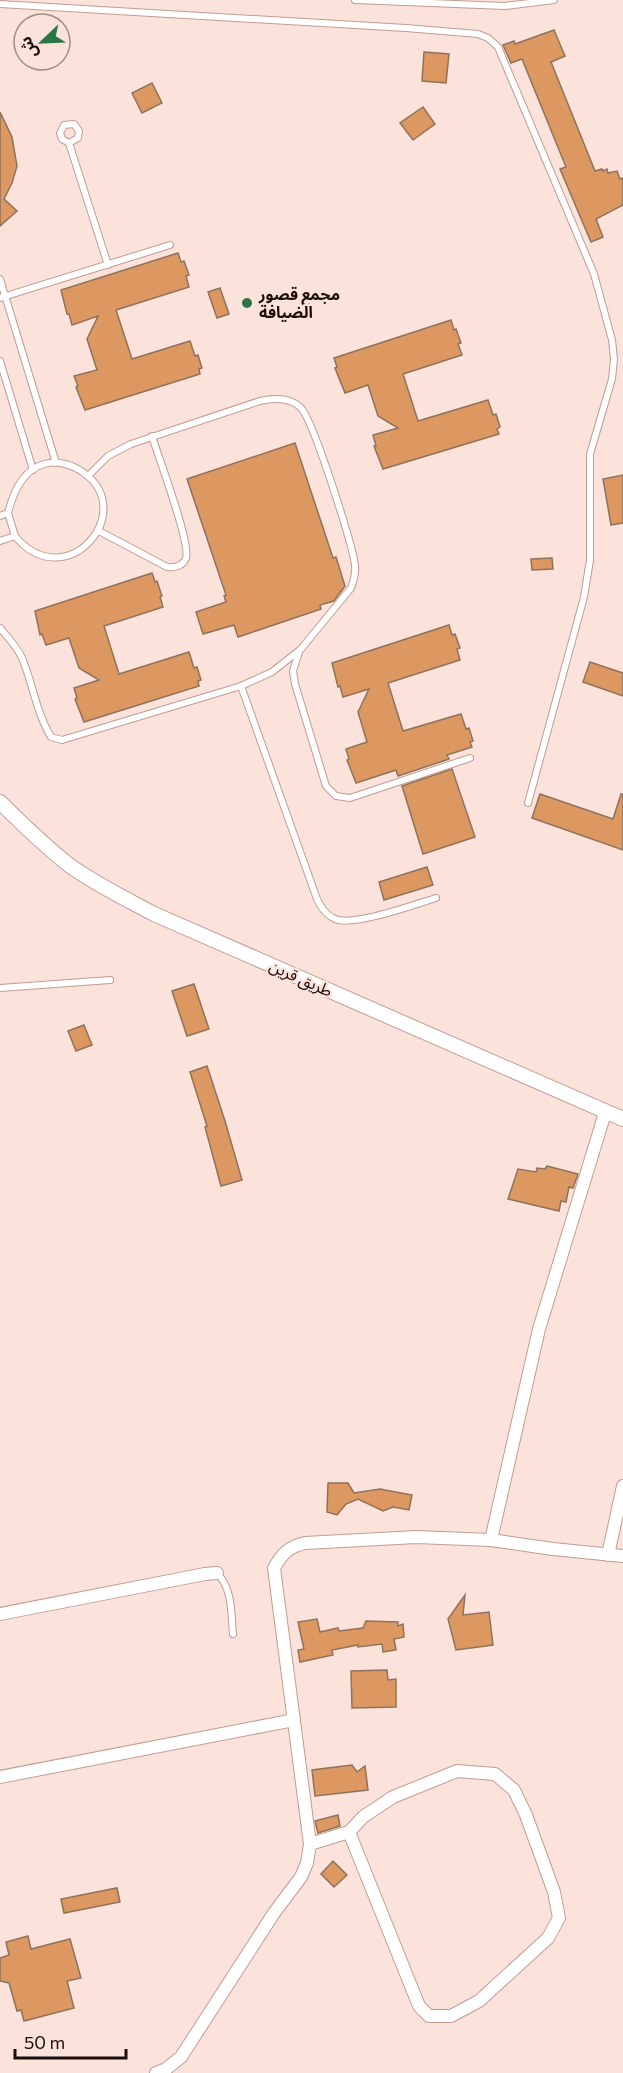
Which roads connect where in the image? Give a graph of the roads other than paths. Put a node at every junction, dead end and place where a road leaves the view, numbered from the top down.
1 (355, 0) edge
2 (554, 0) edge
3 (0, 4) edge
4 (69, 143) dead end
5 (170, 245) dead end
6 (108, 265) junction
7 (0, 279) edge
8 (3, 297) edge
9 (0, 361) edge
10 (152, 436) junction
11 (56, 463) junction
12 (33, 470) junction
13 (88, 476) junction
14 (8, 513) junction
15 (0, 516) edge
16 (99, 531) junction
17 (15, 536) junction
18 (0, 541) edge
19 (0, 628) edge
20 (301, 649) junction
21 (241, 686) junction
22 (470, 758) dead end
23 (0, 802) edge
24 (528, 803) dead end
25 (436, 898) dead end
26 (110, 980) dead end
27 (0, 987) edge
28 (605, 1113) junction
29 (623, 1119) edge
30 (623, 1486) edge
31 (491, 1540) junction
32 (609, 1555) junction
33 (623, 1556) edge
34 (217, 1574) joint
35 (0, 1614) edge
36 (233, 1634) dead end
37 (294, 1720) junction
38 (0, 1777) edge
39 (350, 1832) junction
40 (310, 1844) junction
41 (156, 2073) edge

1 - 2 lane
3 - 24 lane
4 - 6 lane
5 - 6 lane
6 - 8 lane
7 - 8 lane
8 - 11 lane
9 - 12 lane
10 - 13 lane
10 - 16 lane
10 - 20 lane
11 - 12 lane
11 - 13 lane
12 - 14 lane
13 - 16 lane
14 - 15 lane
14 - 17 lane
16 - 17 lane
17 - 18 lane
19 - 21 lane
20 - 21 lane
20 - 22 lane
21 - 25 lane
23 - 28 street, طريق قرين
26 - 27 lane
28 - 29 street, طريق قرين
28 - 31 street
30 - 32 street
31 - 32 street
31 - 37 street
32 - 33 street
34 - 35 street
34 - 36 lane
37 - 38 street
37 - 40 street
39 - 39 street
39 - 40 street
40 - 41 street

